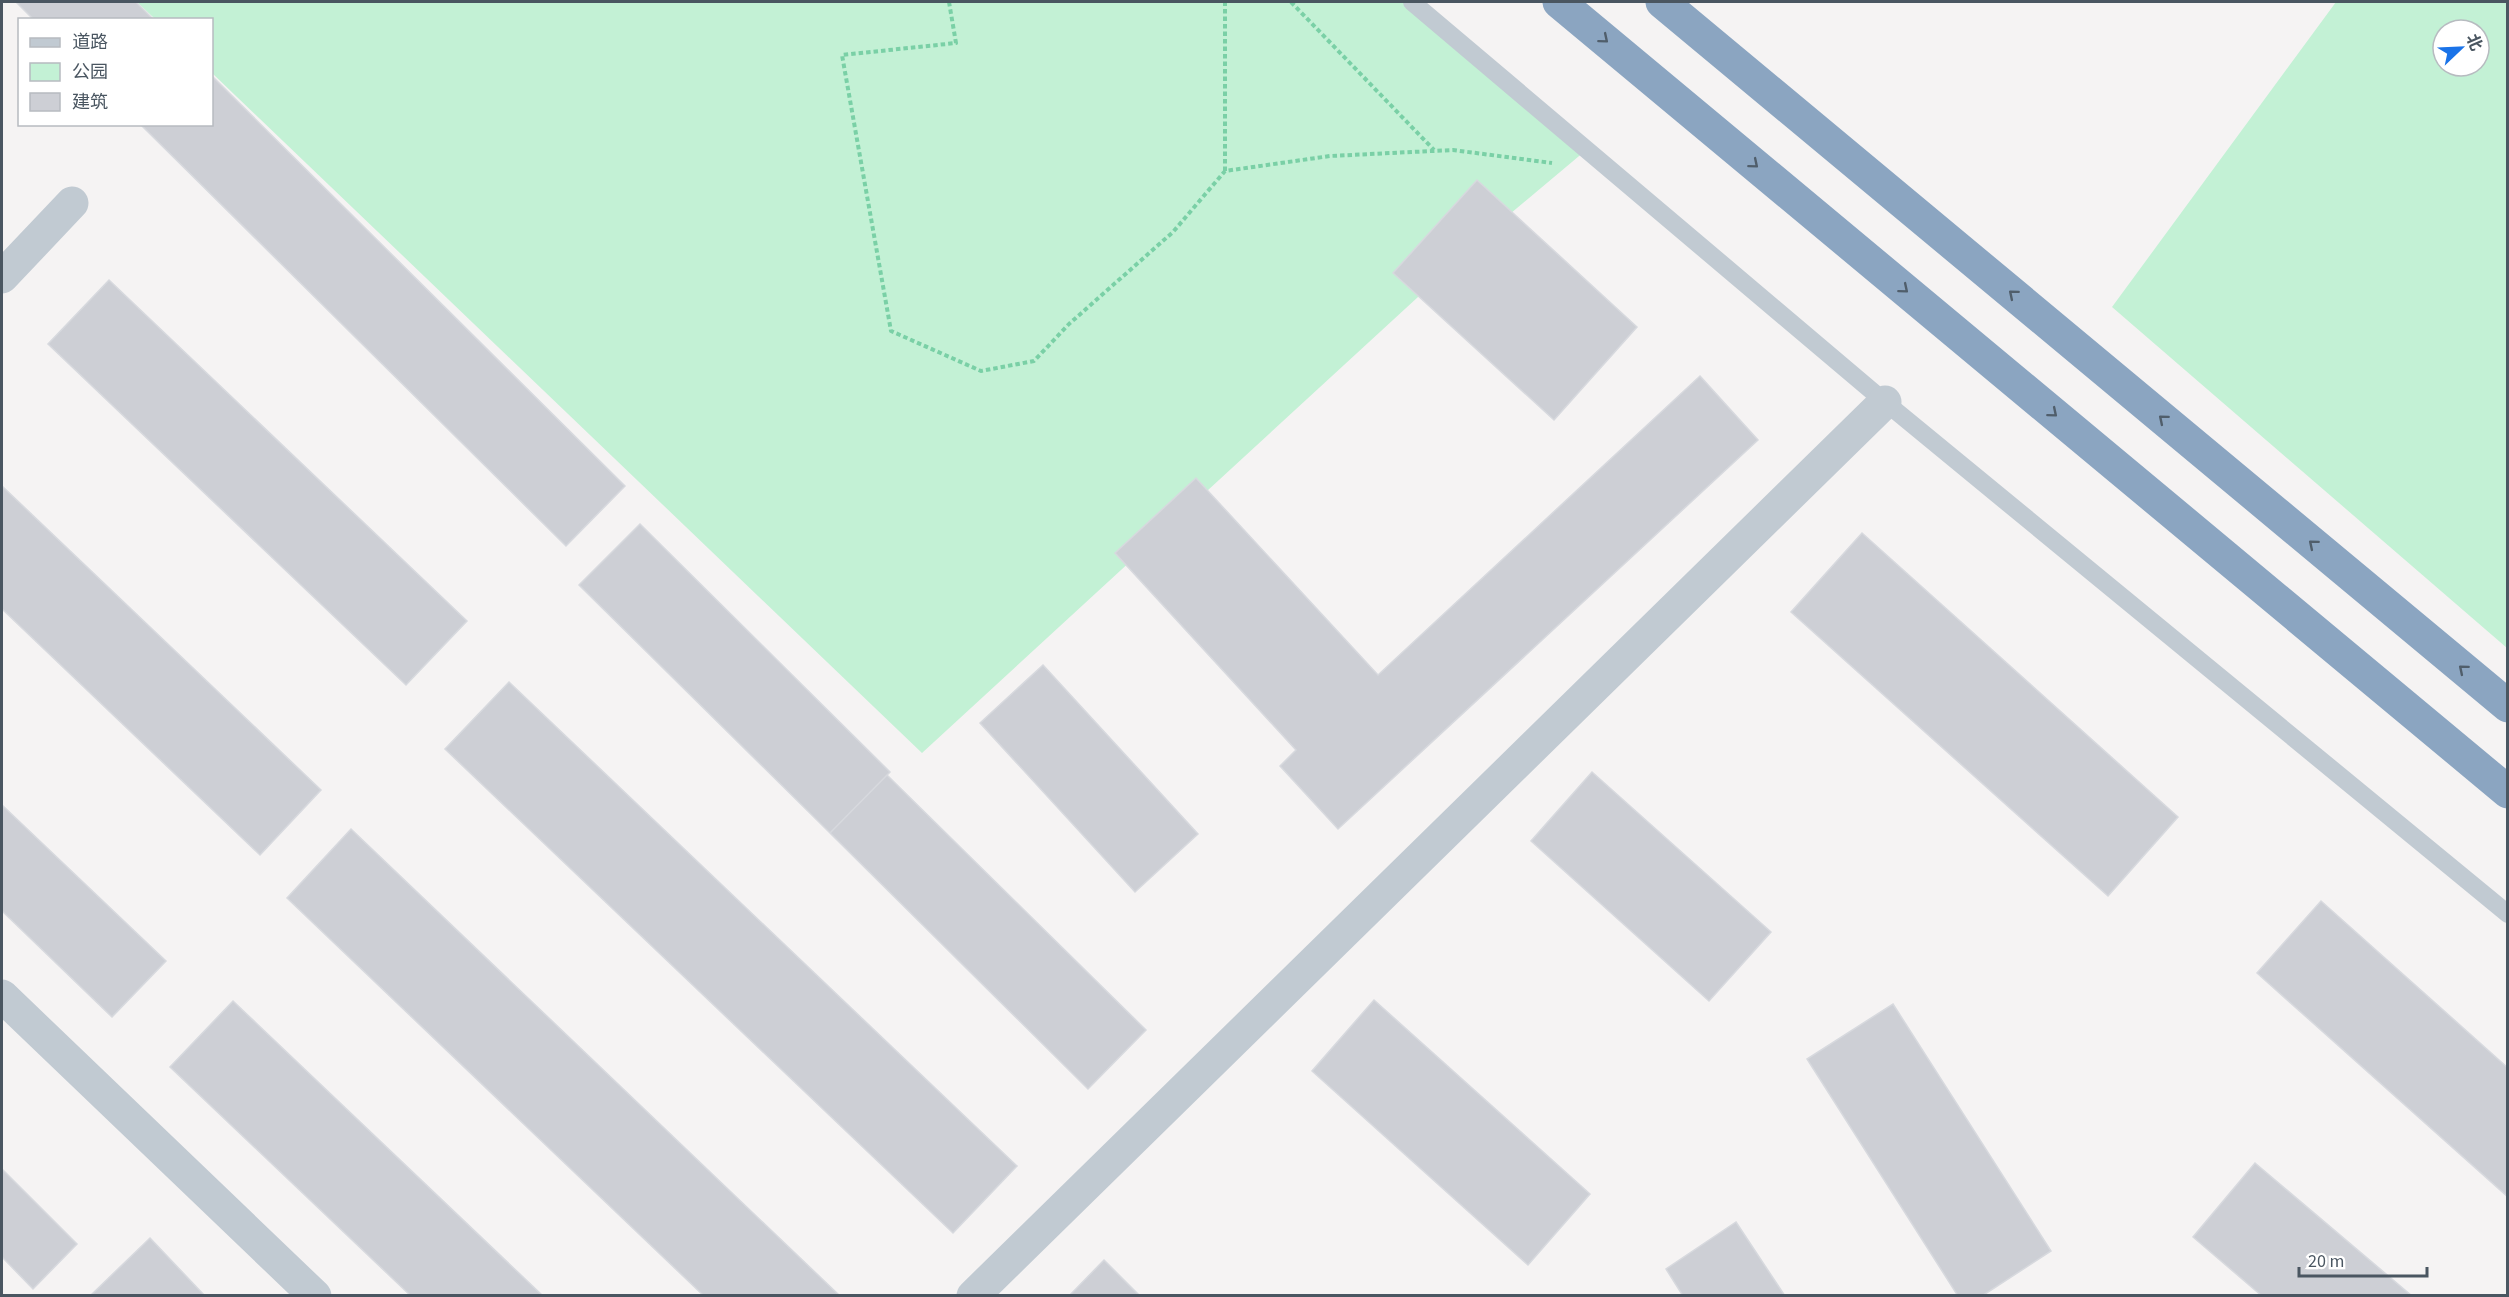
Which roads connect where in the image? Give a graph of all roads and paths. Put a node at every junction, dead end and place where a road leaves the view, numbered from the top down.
1 (948, 2) edge
2 (1225, 2) edge
3 (1291, 2) edge
4 (1412, 2) edge
5 (1559, 2) edge
6 (1662, 2) edge
7 (1434, 151) junction
8 (1604, 164) junction
9 (1225, 171) junction
10 (72, 203) dead end
11 (2, 277) edge
12 (1885, 402) junction
13 (2508, 706) edge
14 (2508, 792) edge
15 (2508, 914) edge
16 (2, 996) edge
17 (315, 1296) edge
18 (973, 1296) edge

1 - 9 path
2 - 9 path
3 - 7 path
4 - 8 lane
5 -> 14 highway
13 -> 6 highway
7 - 8 path
7 - 9 path
8 - 12 lane
10 - 11 street
12 - 15 lane
12 - 18 street
16 - 17 street

